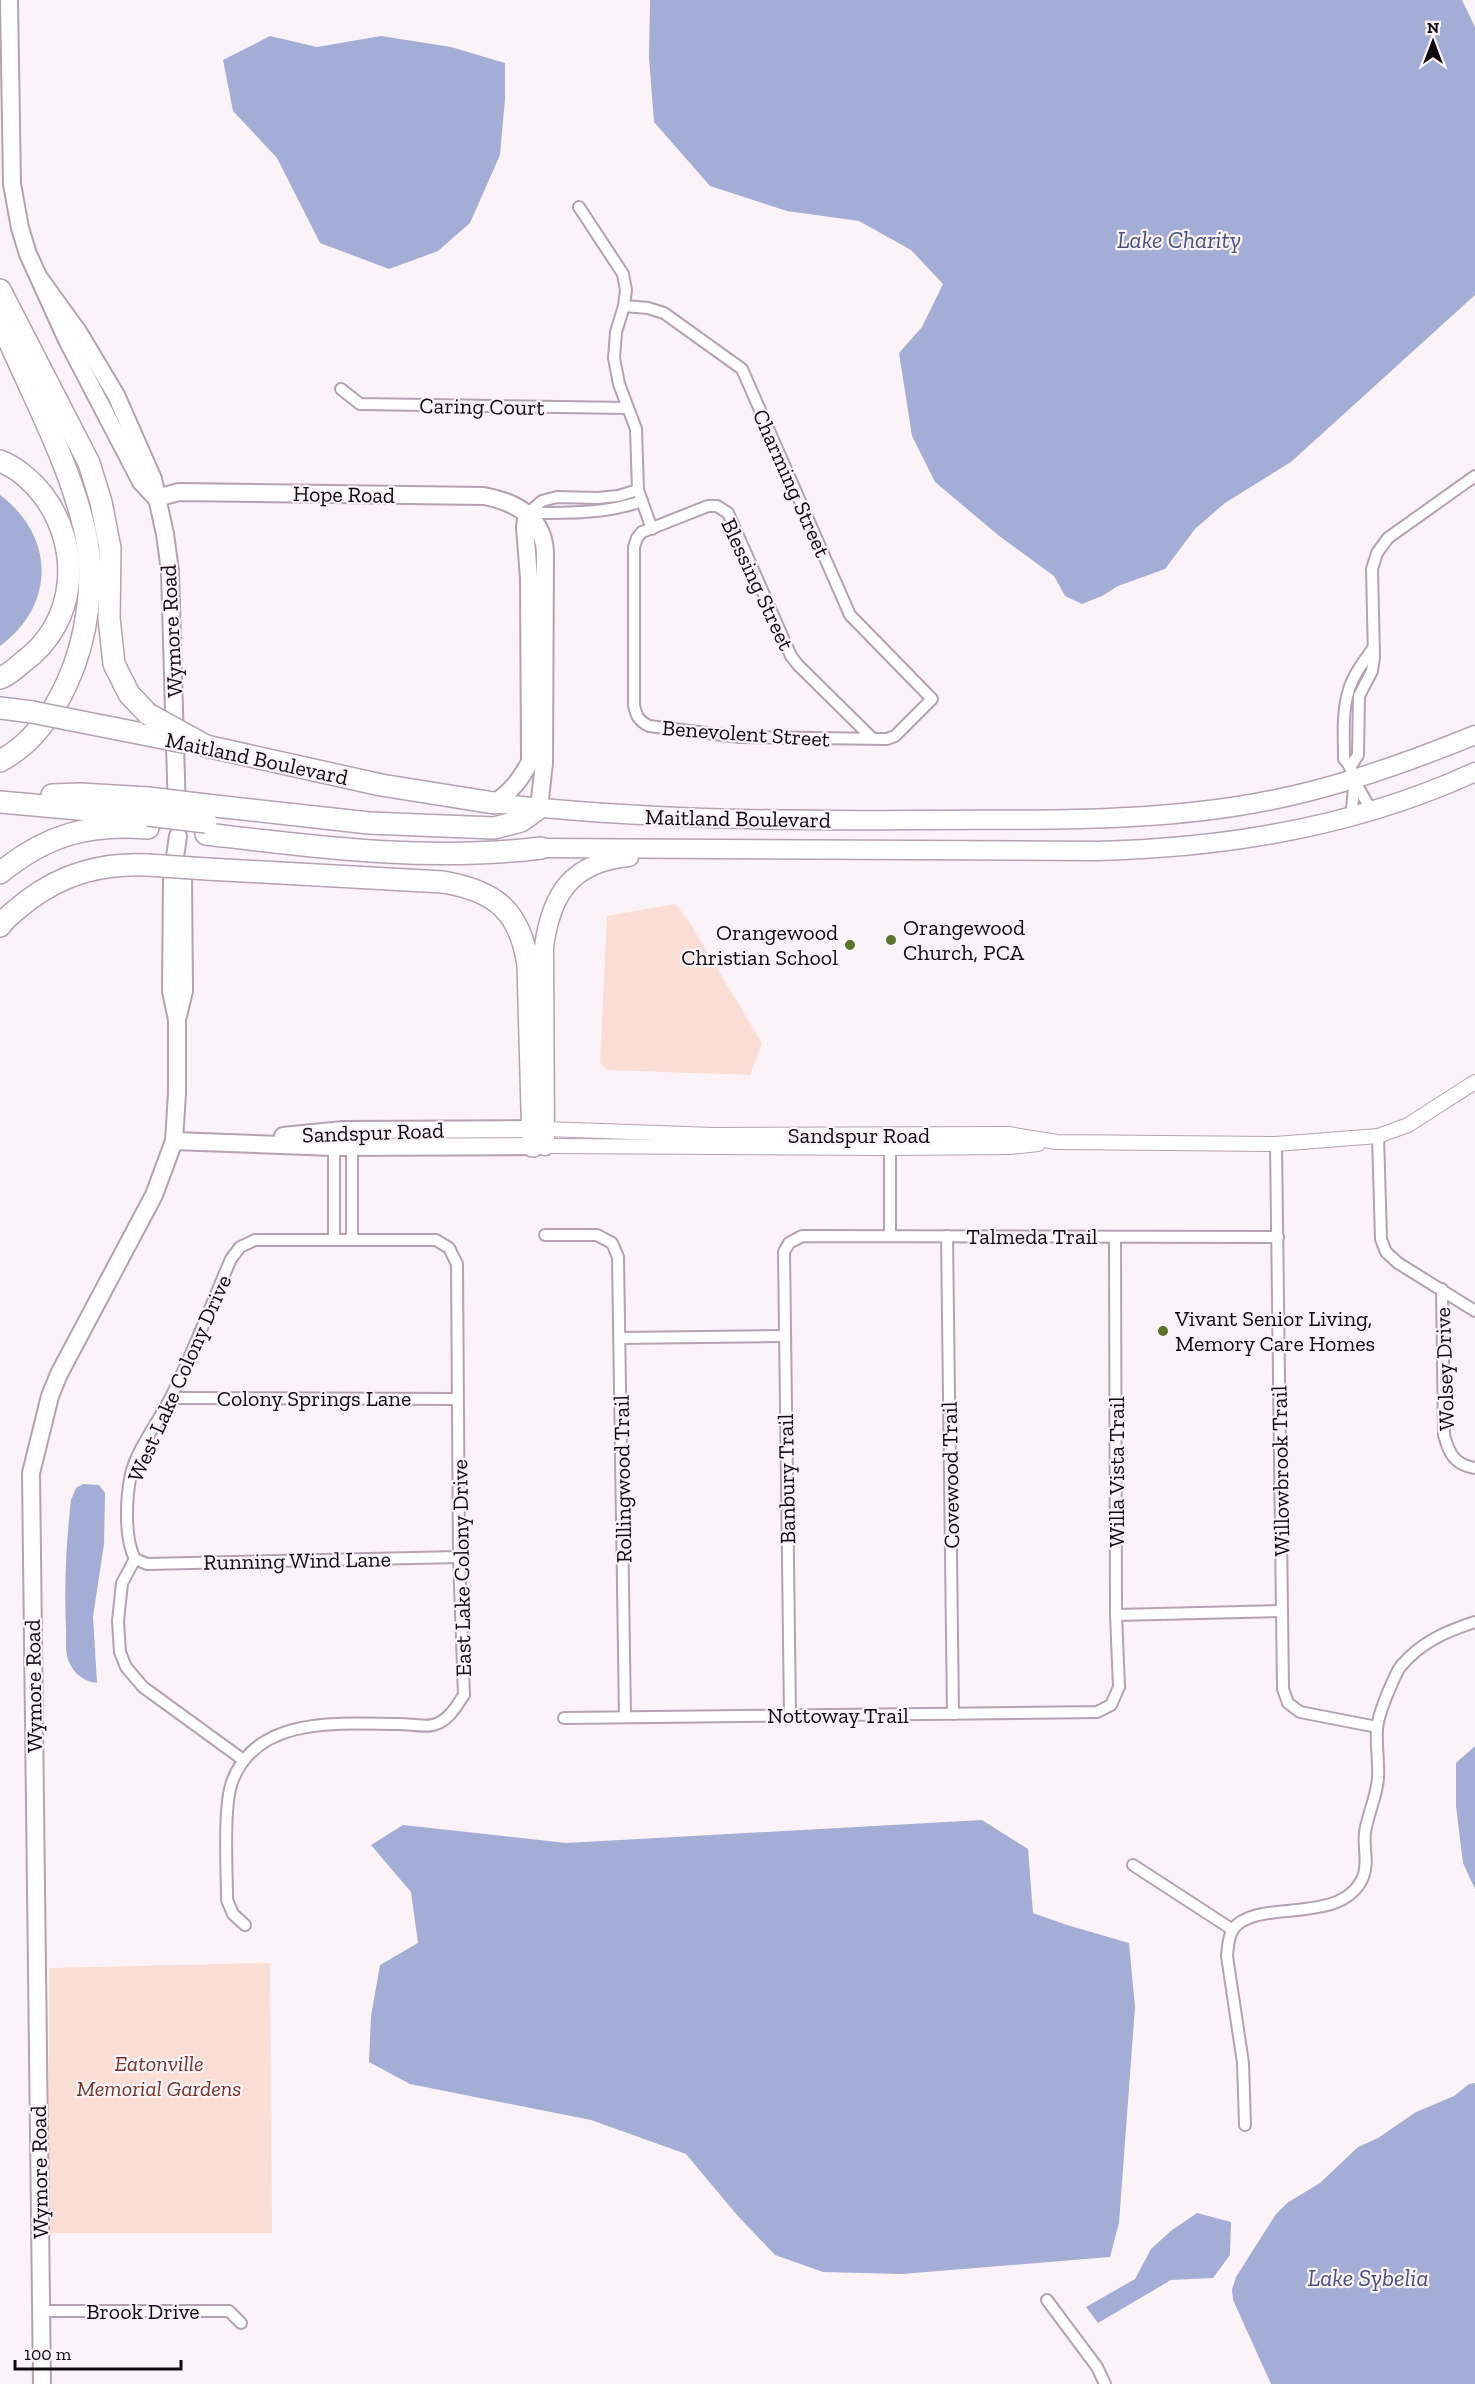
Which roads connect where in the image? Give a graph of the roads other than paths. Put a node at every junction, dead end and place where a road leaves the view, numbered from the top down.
1 (9, 0) edge
2 (579, 207) dead end
3 (0, 290) edge
4 (624, 306) junction
5 (0, 320) edge
6 (341, 389) dead end
7 (628, 408) junction
8 (0, 461) edge
9 (1475, 476) edge
10 (640, 495) junction
11 (156, 498) junction
12 (529, 513) junction
13 (652, 529) junction
14 (0, 678) edge
15 (932, 699) joint
16 (0, 708) edge
17 (1475, 735) edge
18 (873, 739) junction
19 (206, 746) junction
20 (0, 762) edge
21 (1475, 772) edge
22 (1353, 773) junction
23 (0, 796) edge
24 (0, 802) edge
25 (494, 804) junction
26 (539, 808) junction
27 (1371, 810) junction
28 (148, 814) junction
29 (1351, 816) junction
30 (206, 821) junction
31 (541, 848) joint
32 (745, 848) junction
33 (0, 873) edge
34 (0, 926) edge
35 (1475, 1082) edge
36 (343, 1130) junction
37 (1378, 1136) junction
38 (539, 1137) junction
39 (174, 1141) junction
40 (228, 1141) junction
41 (889, 1141) junction
42 (1276, 1144) junction
43 (334, 1147) junction
44 (352, 1147) junction
45 (334, 1184) junction
46 (352, 1184) junction
47 (545, 1235) dead end
48 (890, 1235) junction
49 (947, 1236) junction
50 (1115, 1237) junction
51 (1278, 1237) junction
52 (334, 1240) junction
53 (352, 1240) junction
54 (789, 1243) joint
55 (1442, 1289) junction
56 (1475, 1311) edge
57 (784, 1336) junction
58 (620, 1338) junction
59 (171, 1398) junction
60 (457, 1399) junction
61 (1475, 1468) edge
62 (459, 1557) junction
63 (135, 1559) junction
64 (1281, 1611) junction
65 (1116, 1615) junction
66 (1475, 1622) edge
67 (1111, 1705) joint
68 (953, 1714) junction
69 (790, 1715) junction
70 (625, 1717) junction
71 (564, 1718) dead end
72 (1377, 1728) junction
73 (242, 1759) junction
74 (1133, 1865) dead end
75 (245, 1925) dead end
76 (1233, 1930) junction
77 (1245, 2125) dead end
78 (1047, 2300) dead end
79 (40, 2311) junction
80 (240, 2323) dead end
81 (42, 2384) edge
82 (1106, 2384) edge

1 - 11 main road, Wymore Road
2 - 4 street
3 - 19 highway, bridge
4 - 7 street
4 - 15 street, Charming Street
5 - 20 highway
6 - 7 street, Caring Court
7 - 10 street
8 - 14 highway
9 - 22 street
10 - 12 street
10 - 12 street
10 - 13 street
11 - 12 main road, Hope Road
11 - 39 main road, Wymore Road
12 - 25 main road
12 - 26 main road, Hope Road
13 - 18 street, Blessing Street
13 - 18 street, Benevolent Street
15 - 18 street, Benevolent Street
16 - 19 highway, Maitland Boulevard, bridge
17 - 22 main road, Maitland Boulevard
19 - 25 highway, Maitland Boulevard
21 - 27 main road, Maitland Boulevard
22 - 26 main road, Maitland Boulevard
22 - 27 street
22 - 29 street
23 - 28 highway
24 - 28 highway, Maitland Boulevard
25 - 26 main road, Maitland Boulevard
26 - 30 highway
27 - 29 main road, Maitland Boulevard
28 - 30 highway, Maitland Boulevard, bridge
28 - 33 highway
29 - 32 main road, Maitland Boulevard
30 - 31 highway, Maitland Boulevard
31 - 32 main road, Maitland Boulevard
32 - 38 main road
34 - 38 highway, bridge
35 - 37 street, Sandspur Road
36 - 38 main road, Sandspur Road
36 - 40 main road, Sandspur Road
36 - 43 street
36 - 44 street
37 - 42 street, Sandspur Road
37 - 55 street
38 - 41 street, Sandspur Road
38 - 41 street, Sandspur Road
38 - 44 main road, Sandspur Road
39 - 40 main road, Sandspur Road
39 - 79 main road, Wymore Road
40 - 43 main road, Sandspur Road
41 - 42 street, Sandspur Road
41 - 48 street
42 - 51 street, Willowbrook Trail
43 - 44 main road, Sandspur Road
43 - 45 street
44 - 46 street
45 - 46 street
45 - 52 street
46 - 53 street
47 - 58 street, Rollingwood Trail
48 - 49 street, Talmeda Trail
48 - 54 street, Talmeda Trail
49 - 50 street, Talmeda Trail
49 - 68 street, Covewood Trail
50 - 51 street, Talmeda Trail
50 - 65 street, Willa Vista Trail
51 - 64 street, Willowbrook Trail
52 - 53 street, East Lake Colony Drive
52 - 59 street, West Lake Colony Drive
53 - 60 street, East Lake Colony Drive
54 - 57 street, Banbury Trail
55 - 56 street
55 - 61 street, Wolsey Drive
57 - 58 street
57 - 69 street, Banbury Trail
58 - 70 street, Rollingwood Trail
59 - 60 street, Colony Springs Lane
59 - 63 street, West Lake Colony Drive
60 - 62 street, East Lake Colony Drive
62 - 63 street, Running Wind Lane
62 - 73 street, East Lake Colony Drive
63 - 73 street
64 - 65 street
64 - 72 street, Willowbrook Trail
65 - 67 street, Willa Vista Trail
66 - 72 street
67 - 68 street, Nottoway Trail
68 - 69 street, Nottoway Trail
69 - 70 street, Nottoway Trail
70 - 71 street, Nottoway Trail
72 - 76 street
73 - 75 street
74 - 76 street
76 - 77 street
78 - 82 street
79 - 80 street, Brook Drive
79 - 81 main road, Wymore Road

